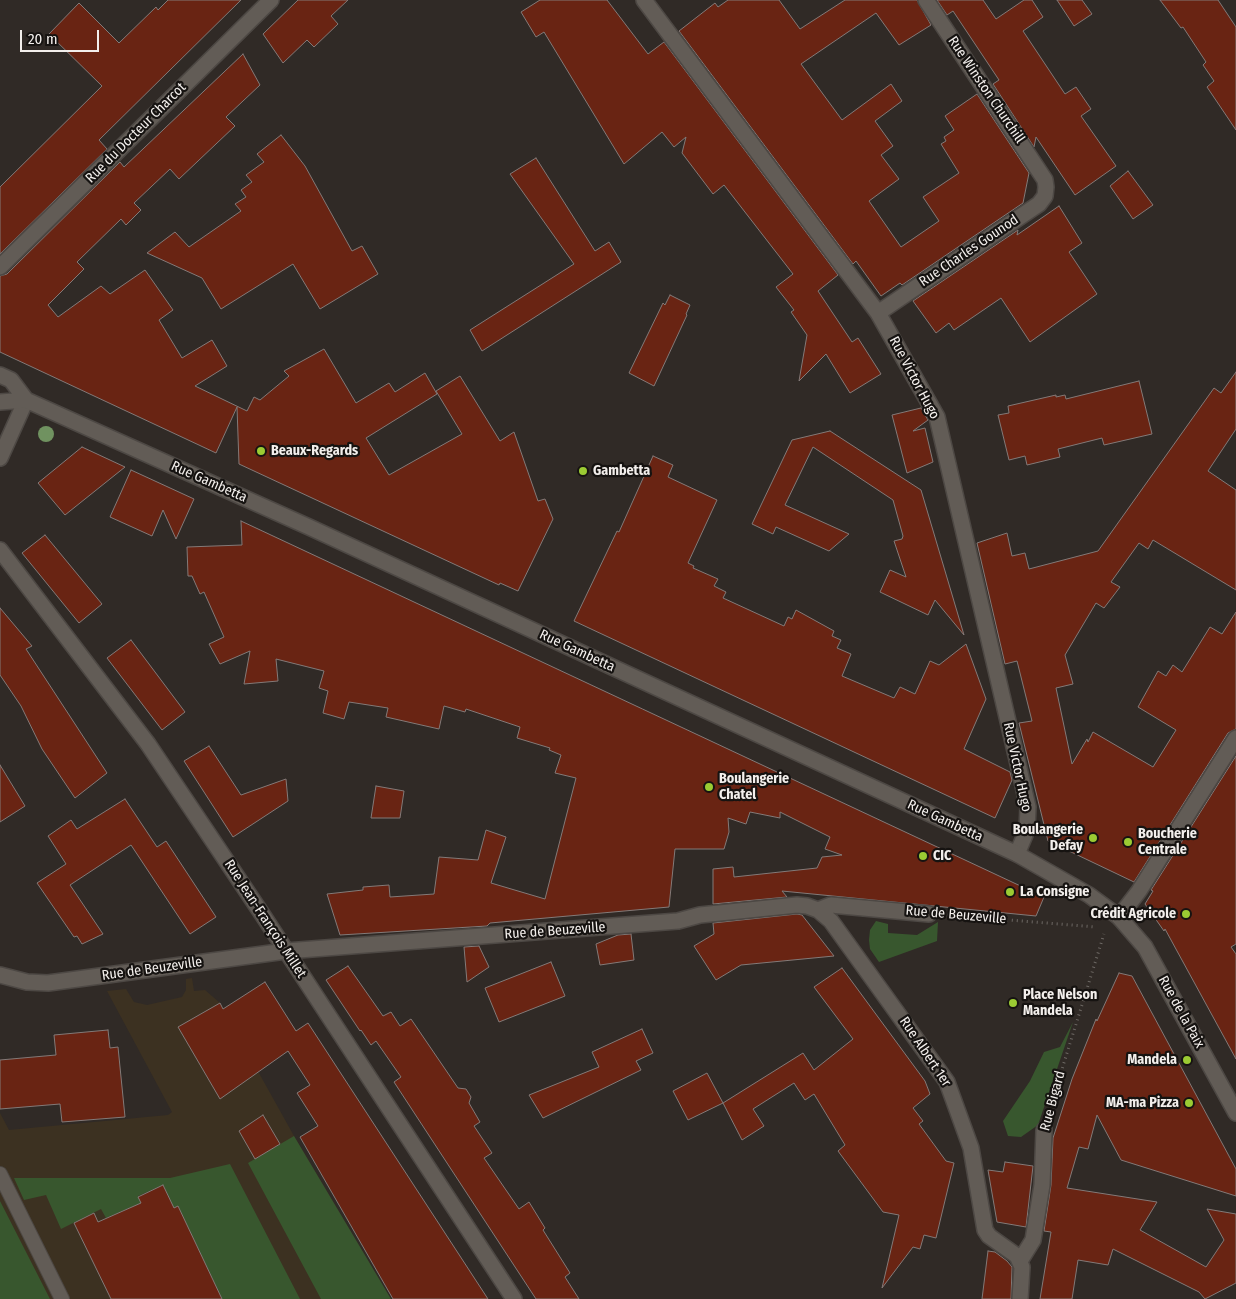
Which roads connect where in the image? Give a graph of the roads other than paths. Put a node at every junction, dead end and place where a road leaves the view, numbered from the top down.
1 (271, 0) edge
2 (644, 0) edge
3 (926, 0) edge
4 (1045, 180) joint
5 (0, 267) edge
6 (878, 313) junction
7 (0, 375) edge
8 (26, 400) junction
9 (0, 402) edge
10 (0, 458) edge
11 (0, 550) edge
12 (1236, 738) edge
13 (1017, 854) junction
14 (818, 910) junction
15 (929, 914) road end
16 (1119, 917) junction
17 (286, 951) junction
18 (0, 975) edge
19 (1236, 1113) edge
20 (1044, 1130) road end
21 (0, 1174) edge
22 (1020, 1261) junction
23 (62, 1299) edge
24 (514, 1299) edge
25 (1020, 1299) edge

1 - 5 street, Rue du Docteur Charcot
2 - 6 street, Rue Victor Hugo
3 - 4 street, Rue Winston Churchill
4 - 6 street, Rue Charles Gounod
6 - 13 street, Rue Victor Hugo
7 - 8 street
8 - 9 street
8 - 10 street
8 - 13 street, Rue Gambetta
11 - 17 street, Rue Jean-François Millet
12 - 16 street
13 - 16 street, Rue Gambetta
14 - 15 street, Rue de Beuzeville
14 - 17 street, Rue de Beuzeville
14 - 22 street, Rue Albert 1er
16 - 19 street, Rue de la Paix
17 - 18 street, Rue de Beuzeville
17 - 24 street, Rue Jean-François Millet
20 - 22 street, Rue Bigard
21 - 23 lane
22 - 25 street

